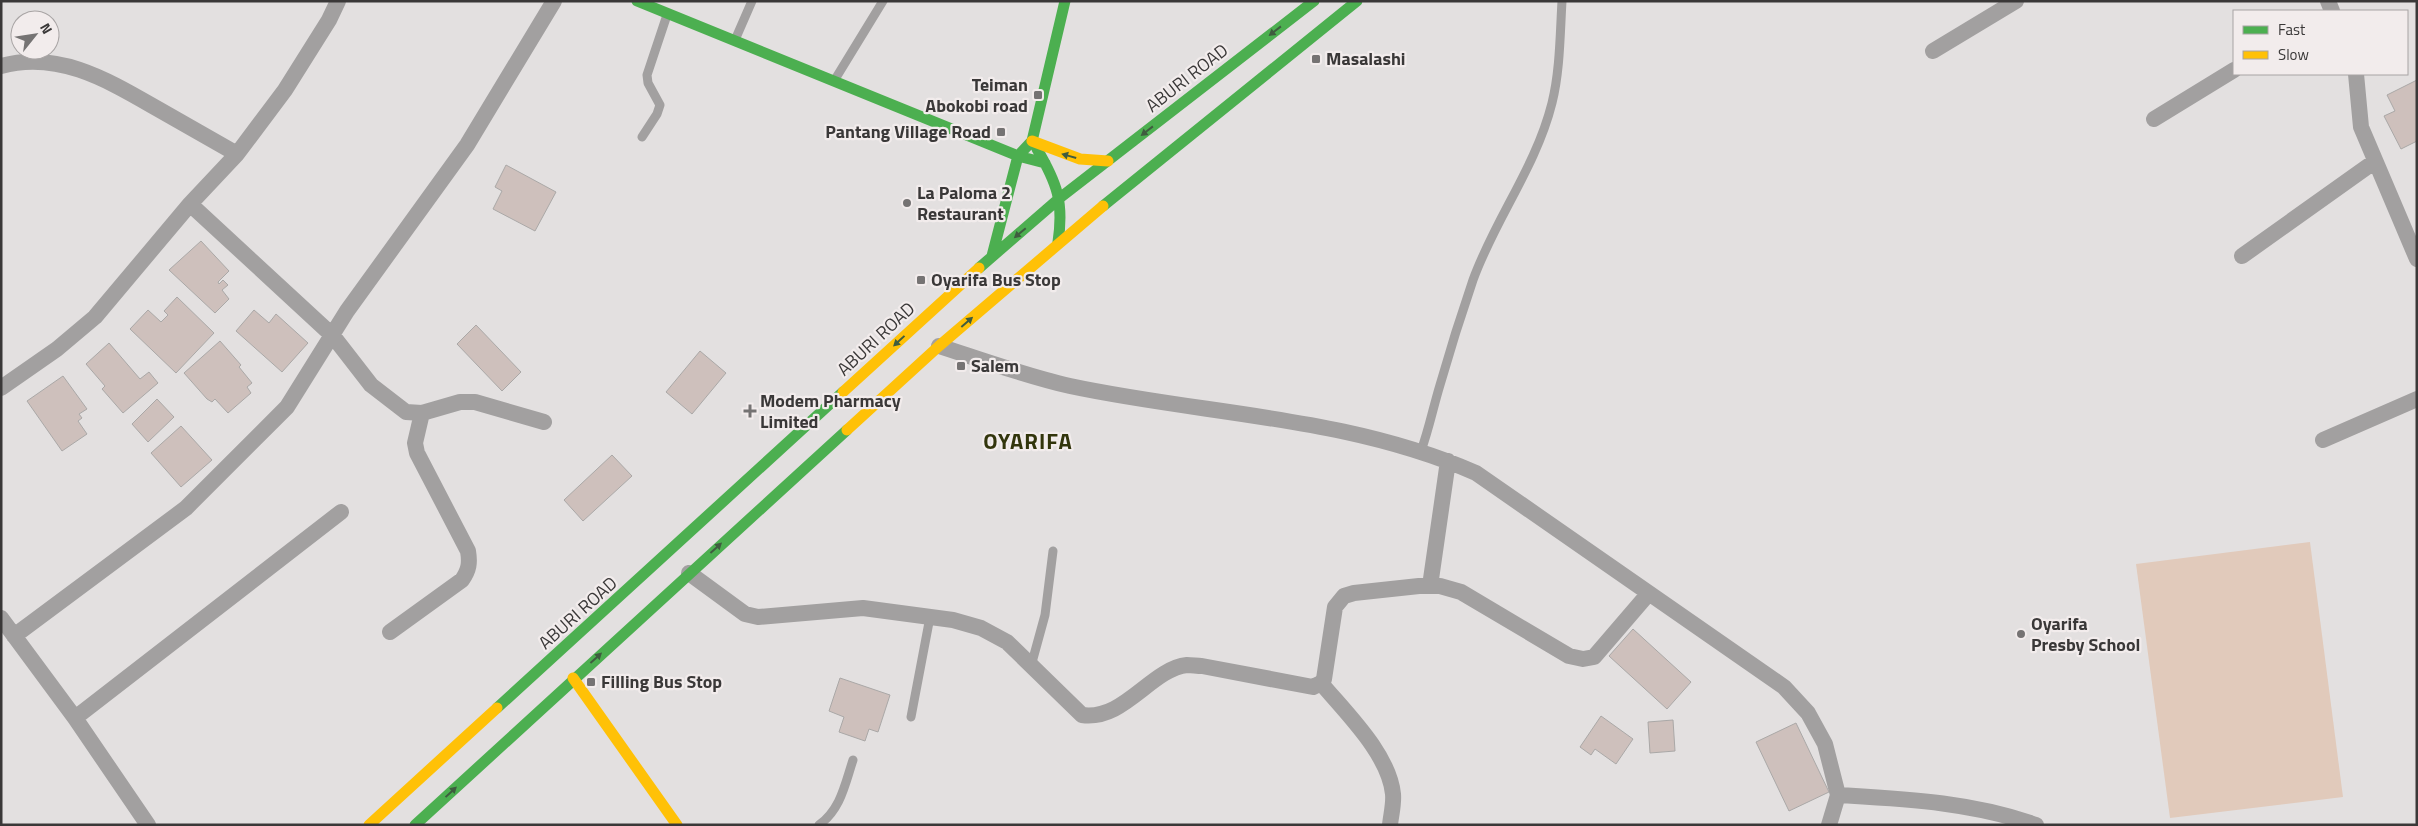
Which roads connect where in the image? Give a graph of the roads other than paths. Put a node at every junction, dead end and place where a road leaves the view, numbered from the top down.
1 (338, 1) edge
2 (554, 1) edge
3 (637, 1) edge
4 (752, 1) edge
5 (883, 1) edge
6 (1065, 1) edge
7 (1314, 1) edge
8 (1357, 1) edge
9 (1562, 1) edge
10 (2016, 1) edge
11 (668, 12) junction
12 (735, 40) junction
13 (1933, 51) dead end
14 (1, 66) edge
15 (2233, 71) edge
16 (2356, 75) edge
17 (834, 81) junction
18 (2154, 120) dead end
19 (642, 137) dead end
20 (1032, 141) junction
21 (237, 154) junction
22 (1018, 156) junction
23 (1108, 161) junction
24 (2374, 162) junction
25 (1045, 163) junction
26 (1062, 198) junction
27 (190, 204) junction
28 (1058, 242) junction
29 (992, 256) junction
30 (2242, 256) dead end
31 (2417, 259) edge
32 (333, 336) junction
33 (940, 346) junction
34 (1, 388) edge
35 (2417, 399) edge
36 (422, 413) junction
37 (544, 422) dead end
38 (2323, 440) dead end
39 (1420, 451) junction
40 (1448, 461) junction
41 (341, 512) dead end
42 (1052, 551) dead end
43 (689, 573) junction
44 (1430, 586) junction
45 (1649, 593) junction
46 (930, 617) junction
47 (1, 618) edge
48 (390, 632) dead end
49 (14, 636) junction
50 (1031, 666) junction
51 (573, 678) junction
52 (1321, 683) junction
53 (911, 717) dead end
54 (75, 718) junction
55 (853, 760) dead end
56 (1838, 795) junction
57 (148, 825) edge
58 (369, 825) edge
59 (415, 825) edge
60 (677, 825) edge
61 (819, 825) edge
62 (1390, 825) edge
63 (1829, 825) edge
64 (2036, 825) edge

1 - 21 street
2 - 32 street
3 - 11 main road
4 - 12 lane
5 - 17 lane
6 - 20 main road
7 -> 23 main road, ABURI ROAD
8 - 28 main road
9 - 39 lane
10 - 13 street
11 - 12 main road
11 - 19 lane
12 - 17 main road
14 - 21 street
15 - 18 street
16 - 24 street
17 - 22 main road
20 - 22 main road
23 -> 20 main road
20 - 25 main road
21 - 27 street
22 - 25 main road
22 - 29 main road
23 - 26 main road, ABURI ROAD
24 - 30 street
24 - 31 street
25 - 26 main road
26 - 28 main road
26 -> 29 main road, ABURI ROAD
27 - 32 street
27 - 34 street
33 -> 28 main road
29 -> 58 main road, ABURI ROAD
32 - 36 street
32 - 49 street
33 - 39 street
43 -> 33 main road
35 - 38 street
36 - 37 street
36 - 48 street
39 - 40 street
40 - 44 street
40 - 45 street
41 - 54 street
42 - 50 lane
43 - 46 street
51 -> 43 main road
44 - 45 street
44 - 52 street
45 - 56 street
46 - 50 street
46 - 53 lane
47 - 49 street
49 - 54 street
50 - 52 street
59 -> 51 main road
51 - 60 main road
52 - 62 street
54 - 57 street
55 - 61 lane
56 - 63 street
56 - 64 street

